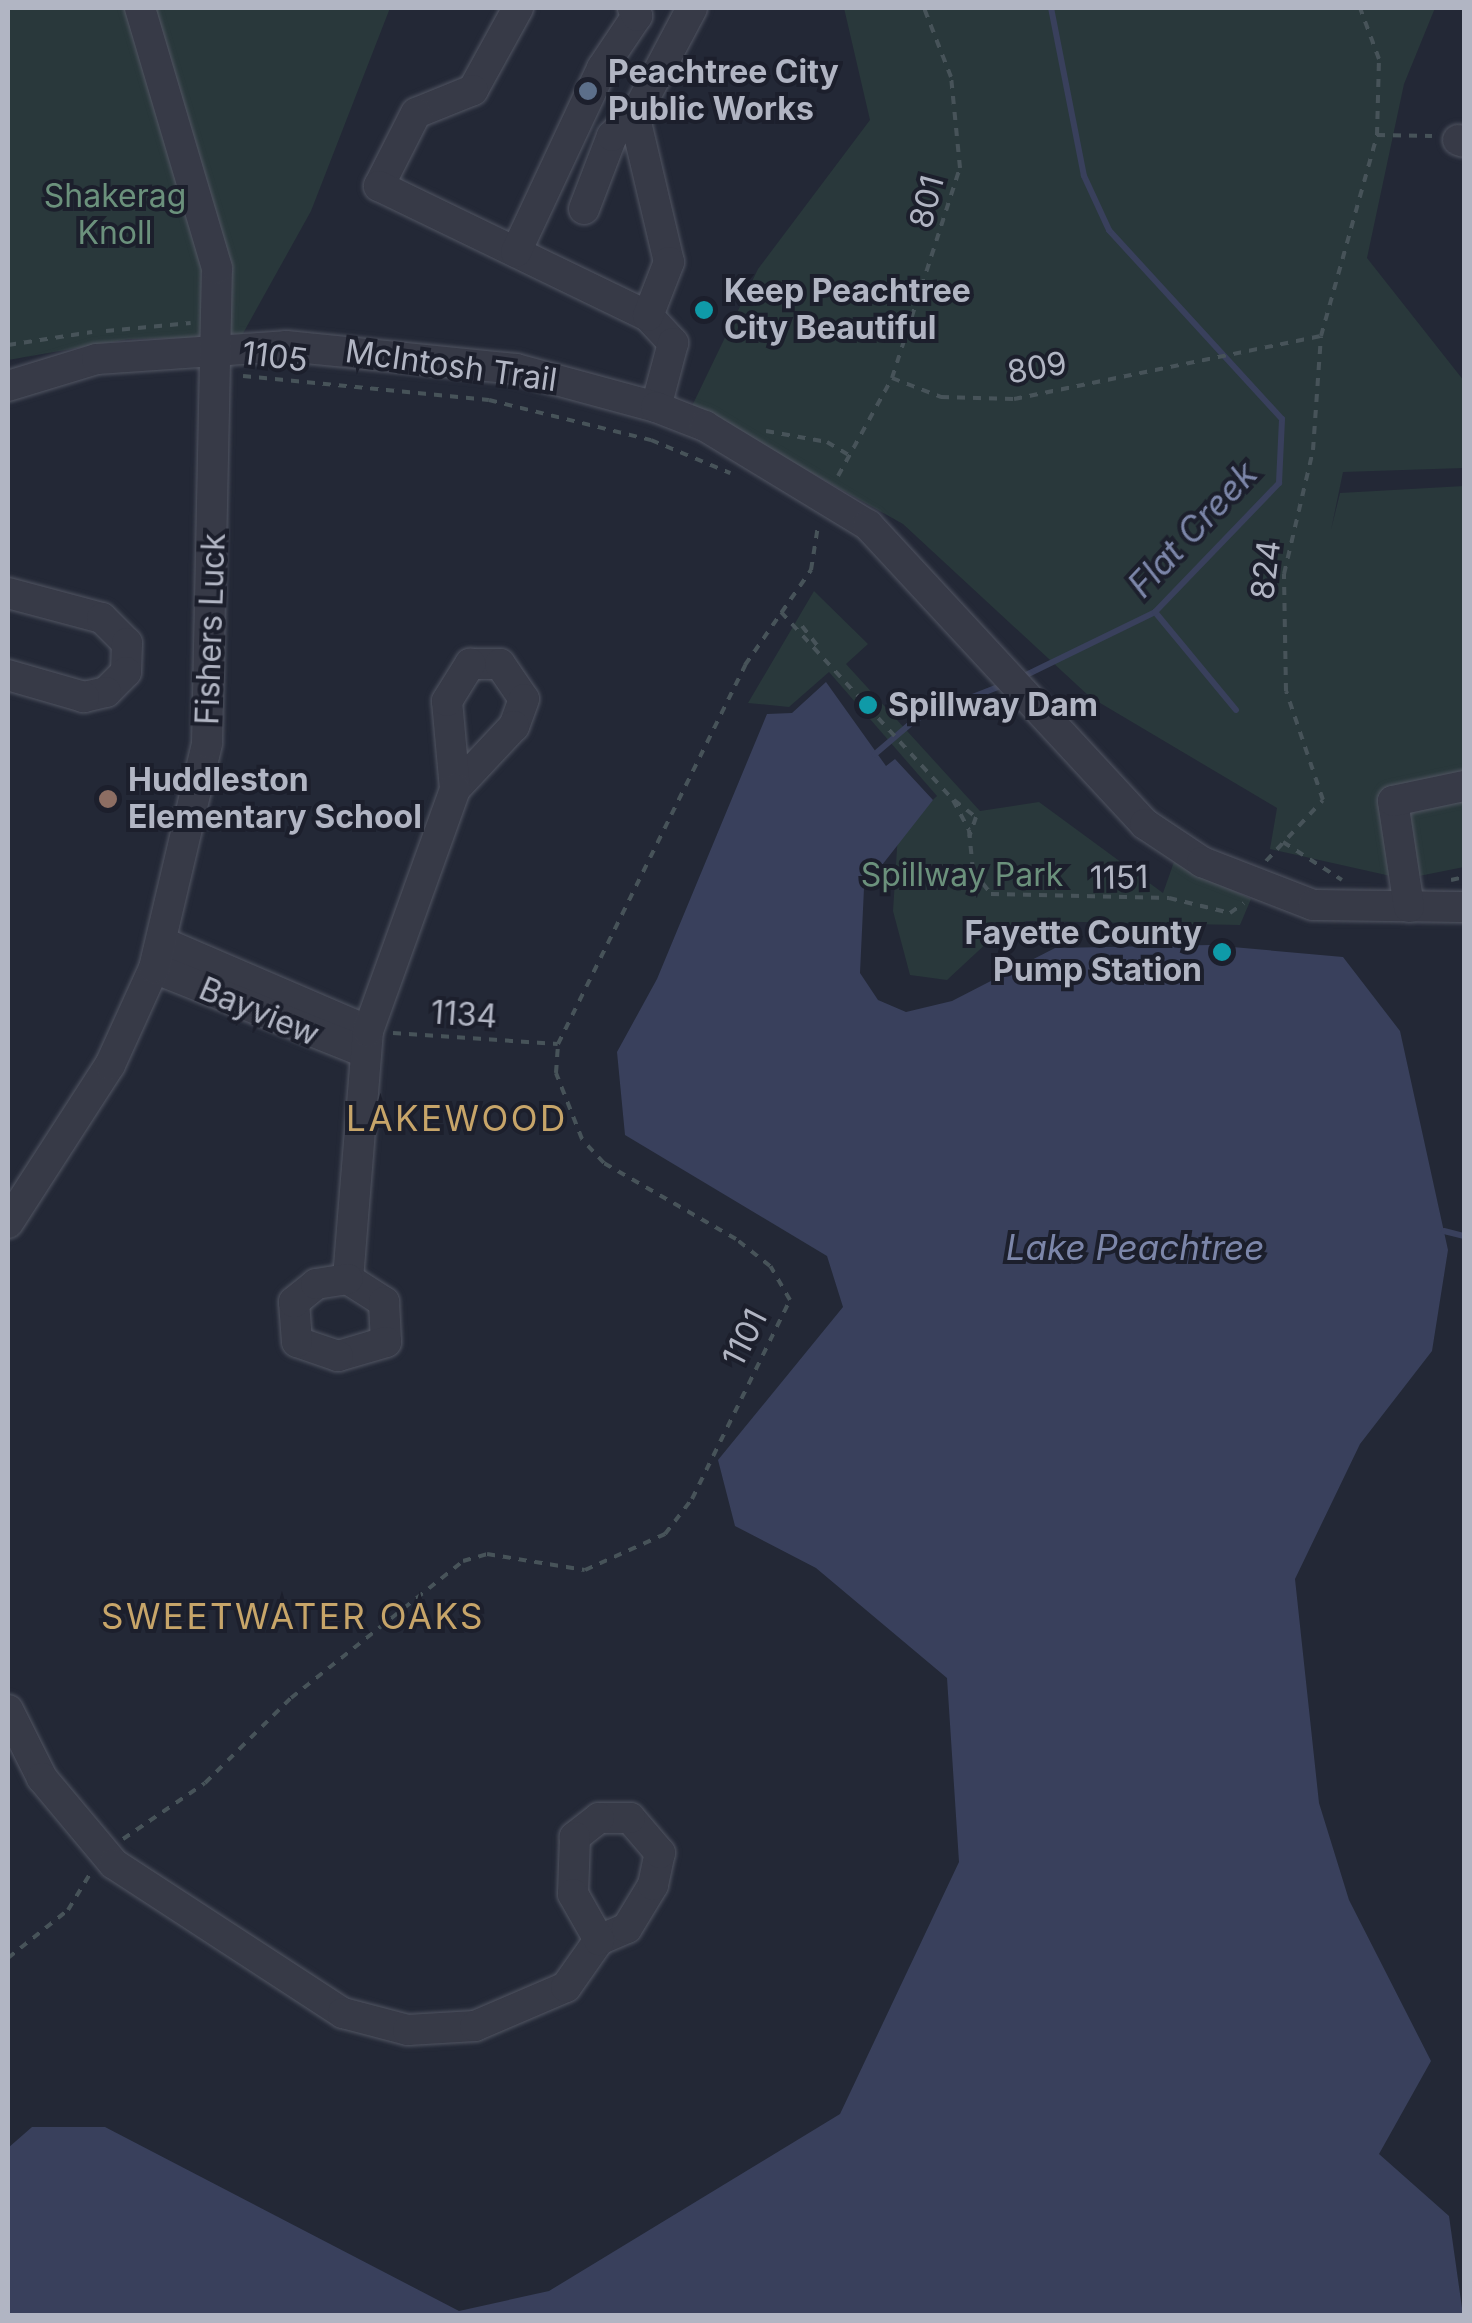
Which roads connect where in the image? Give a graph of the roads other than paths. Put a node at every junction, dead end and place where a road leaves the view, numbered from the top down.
1 (140, 8) edge
2 (518, 8) edge
3 (633, 8) edge
4 (692, 8) edge
5 (634, 114) junction
6 (584, 210) dead end
7 (516, 252) junction
8 (648, 316) junction
9 (217, 360) junction
10 (8, 386) edge
11 (656, 408) junction
12 (8, 593) edge
13 (8, 675) edge
14 (1464, 786) edge
15 (455, 789) dead end
16 (1408, 907) junction
17 (1464, 907) edge
18 (159, 955) junction
19 (366, 1042) junction
20 (8, 1223) edge
21 (348, 1279) dead end
22 (8, 1710) edge
23 (599, 1940) dead end

1 - 9 street, Fishers Luck
2 - 7 street
3 - 7 street
4 - 5 street
5 - 6 street
5 - 8 street
7 - 8 street
8 - 11 street
9 - 10 street, McIntosh Trail
9 - 11 street, McIntosh Trail
9 - 18 street, Fishers Luck
11 - 16 street, McIntosh Trail
12 - 13 street
14 - 16 street
15 - 19 street
16 - 17 street, McIntosh Trail
18 - 19 street, Bayview
18 - 20 street, Fishers Luck
19 - 21 street
22 - 23 street

